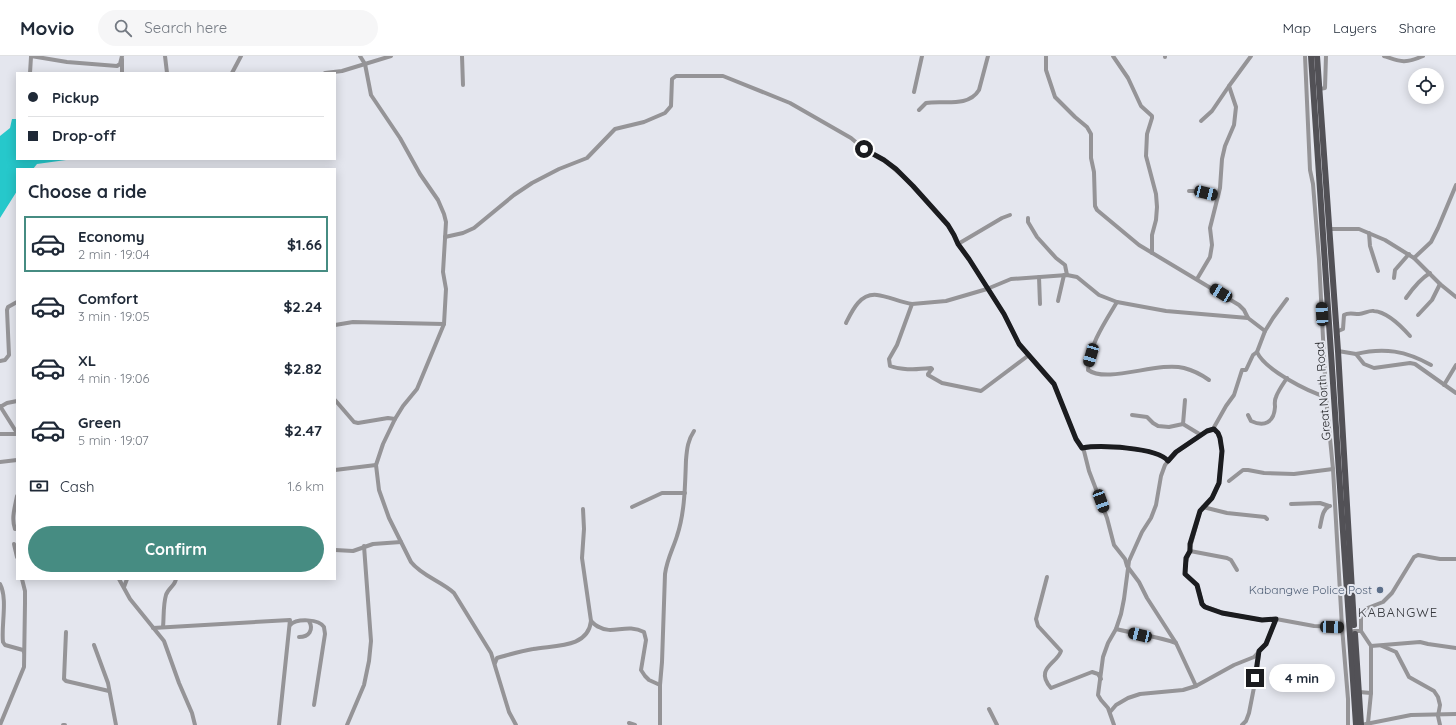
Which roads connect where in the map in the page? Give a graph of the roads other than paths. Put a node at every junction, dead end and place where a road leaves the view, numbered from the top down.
1 (31, 56) edge
2 (165, 56) edge
3 (241, 56) edge
4 (360, 56) edge
5 (391, 56) edge
6 (462, 56) edge
7 (922, 56) edge
8 (988, 56) edge
9 (1046, 56) edge
10 (1113, 56) edge
11 (1251, 56) edge
12 (1305, 56) edge
13 (1311, 56) edge
14 (1317, 56) edge
15 (1326, 56) edge
16 (1384, 56) edge
17 (1423, 56) edge
18 (122, 57) edge
19 (364, 64) junction
20 (30, 72) edge
21 (122, 72) edge
22 (167, 72) edge
23 (233, 72) edge
24 (334, 72) edge
25 (463, 85) dead end
26 (1229, 86) junction
27 (1319, 89) junction
28 (914, 92) dead end
29 (919, 110) dead end
30 (1201, 121) dead end
31 (1456, 185) edge
32 (1189, 191) dead end
33 (1218, 196) junction
34 (1010, 215) dead end
35 (1028, 218) dead end
36 (1329, 229) junction
37 (1369, 233) junction
38 (445, 237) junction
39 (958, 244) junction
40 (1152, 253) junction
41 (1409, 254) junction
42 (1414, 258) junction
43 (1378, 271) dead end
44 (1430, 273) junction
45 (1066, 275) junction
46 (1039, 277) junction
47 (1394, 278) dead end
48 (1197, 279) junction
49 (1440, 284) junction
50 (987, 289) junction
51 (1456, 297) edge
52 (1406, 298) dead end
53 (1286, 299) dead end
54 (1058, 302) dead end
55 (1117, 302) junction
56 (16, 303) edge
57 (912, 304) junction
58 (1040, 304) dead end
59 (1418, 315) dead end
60 (1248, 318) junction
61 (846, 323) dead end
62 (444, 324) junction
63 (336, 325) edge
64 (1265, 331) junction
65 (1336, 332) junction
66 (1410, 336) dead end
67 (1338, 351) junction
68 (1257, 352) junction
69 (1356, 354) junction
70 (1029, 355) junction
71 (0, 361) edge
72 (1431, 365) dead end
73 (1456, 365) edge
74 (1287, 378) junction
75 (1209, 380) dead end
76 (1444, 385) junction
77 (1456, 393) edge
78 (1326, 397) junction
79 (1185, 400) dead end
80 (16, 401) edge
81 (336, 401) edge
82 (0, 406) edge
83 (1132, 415) dead end
84 (1248, 415) dead end
85 (396, 419) junction
86 (1182, 424) junction
87 (1214, 429) junction
88 (694, 431) dead end
89 (16, 432) edge
90 (0, 434) edge
91 (16, 434) edge
92 (1201, 435) junction
93 (1082, 448) junction
94 (16, 460) edge
95 (1168, 461) junction
96 (0, 462) edge
97 (376, 465) junction
98 (1333, 469) junction
99 (336, 470) edge
100 (1229, 481) dead end
101 (685, 492) junction
102 (16, 500) edge
103 (1291, 504) dead end
104 (1329, 506) junction
105 (1335, 506) junction
106 (632, 507) dead end
107 (1203, 507) junction
108 (583, 509) dead end
109 (1267, 519) dead end
110 (1320, 527) dead end
111 (16, 529) edge
112 (401, 542) junction
113 (14, 544) dead end
114 (364, 546) junction
115 (336, 550) edge
116 (1190, 551) junction
117 (16, 553) edge
118 (1456, 559) edge
119 (1127, 566) junction
120 (1237, 570) dead end
121 (1047, 577) dead end
122 (22, 580) edge
123 (120, 580) edge
124 (127, 580) edge
125 (176, 580) edge
126 (0, 584) edge
127 (124, 588) junction
128 (1276, 619) junction
129 (309, 621) junction
130 (591, 621) junction
131 (290, 625) junction
132 (164, 627) junction
133 (1342, 627) junction
134 (153, 628) junction
135 (1116, 629) junction
136 (1354, 631) junction
137 (1361, 631) junction
138 (66, 632) dead end
139 (299, 637) dead end
140 (1176, 643) junction
141 (94, 645) dead end
142 (1371, 646) junction
143 (1382, 646) junction
144 (1456, 648) edge
145 (1259, 651) junction
146 (24, 652) junction
147 (495, 663) junction
148 (1101, 679) junction
149 (660, 685) junction
150 (1196, 686) junction
151 (109, 691) junction
152 (1359, 692) junction
153 (1371, 693) junction
154 (314, 705) dead end
155 (989, 709) dead end
156 (1110, 712) junction
157 (1456, 714) edge
158 (1438, 716) junction
159 (629, 723) dead end
160 (1363, 724) edge
161 (0, 725) edge
162 (116, 725) edge
163 (195, 725) edge
164 (279, 725) edge
165 (347, 725) edge
166 (516, 725) edge
167 (635, 725) edge
168 (660, 725) edge
169 (997, 725) edge
170 (1114, 725) edge
171 (1242, 725) edge
172 (1348, 725) edge
173 (1356, 725) edge
174 (1440, 725) edge

1 - 18 street
1 - 20 street
2 - 22 street
3 - 23 street
4 - 19 street
5 - 19 street
6 - 25 street
7 - 28 street
8 - 29 street
9 - 40 street
10 - 40 street
11 - 26 street
12 - 78 street
13 - 173 main road, Great North Road
14 - 27 main road, Great North Road
15 - 27 street
16 - 17 street
18 - 21 street
19 - 24 street
19 - 38 street
26 - 30 street
26 - 33 street
27 - 36 main road, Great North Road
31 - 42 street
32 - 33 street
33 - 48 street
34 - 39 street
35 - 45 street
36 - 37 street
36 - 65 main road, Great North Road
37 - 41 street
37 - 43 street
38 - 39 street
38 - 62 street
39 - 50 street
40 - 48 street
41 - 42 street
41 - 47 street
42 - 44 street
44 - 49 street
44 - 52 street
45 - 46 street
45 - 54 street
45 - 55 street
46 - 50 street
46 - 58 street
48 - 60 street
49 - 51 street
49 - 59 street
50 - 57 street
50 - 70 street
53 - 64 street
55 - 60 street
55 - 75 street
56 - 71 street
57 - 61 street
57 - 70 street
60 - 64 street
62 - 63 street
62 - 85 street
64 - 68 street
65 - 66 street
65 - 67 main road, Great North Road
67 - 69 street
67 - 136 main road, Great North Road
68 - 74 street
68 - 87 street
69 - 72 street
69 - 76 street
70 - 93 street
73 - 76 street
74 - 78 street
74 - 84 street
76 - 77 street
78 - 98 street
79 - 86 street
80 - 82 street
81 - 85 street
82 - 89 street
83 - 86 street
85 - 97 street
86 - 92 street
87 - 92 street
87 - 107 street
88 - 101 street
90 - 91 street
92 - 95 street
93 - 95 street
93 - 119 street
94 - 96 street
95 - 119 street
97 - 99 street
97 - 112 street
98 - 100 street
98 - 105 street
101 - 106 street
101 - 149 street
102 - 111 street
103 - 104 street
104 - 105 street
104 - 110 street
105 - 133 street
107 - 109 street
107 - 116 street
108 - 130 street
112 - 114 street
112 - 147 street
113 - 117 street
114 - 115 street
114 - 165 street
116 - 120 street
116 - 128 street
118 - 137 street
119 - 135 street
119 - 140 street
121 - 148 street
122 - 146 street
123 - 127 street
124 - 127 street
125 - 132 street
126 - 146 street
127 - 134 street
128 - 133 street
128 - 145 street
129 - 131 street
129 - 139 street
129 - 154 street
130 - 147 street
130 - 149 street
131 - 132 street
131 - 164 street
132 - 134 street
133 - 172 street
134 - 163 street
135 - 140 street
135 - 148 street
136 - 137 street
136 - 152 main road, Great North Road
137 - 142 street
138 - 151 street
140 - 150 street
141 - 151 street
142 - 143 street
142 - 153 street
143 - 144 street
143 - 158 street
145 - 150 street
145 - 171 street
146 - 161 street
147 - 166 street
148 - 156 street
149 - 168 street
150 - 156 street
151 - 162 street
152 - 153 street
152 - 160 main road, Great North Road
153 - 160 street
155 - 169 street
156 - 170 street
157 - 158 street
158 - 160 street
158 - 174 street
159 - 167 street

